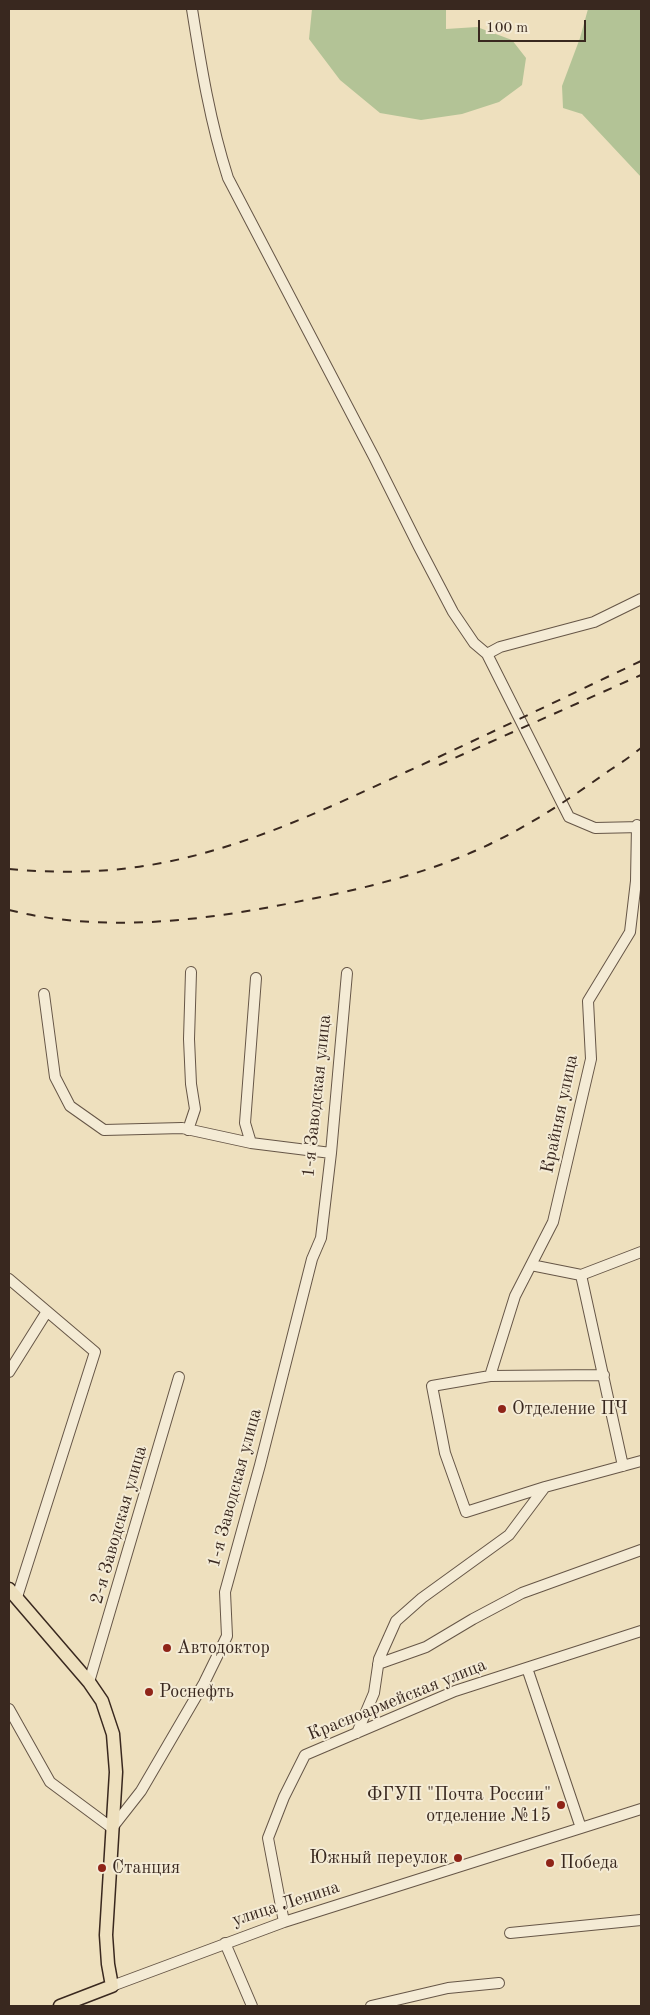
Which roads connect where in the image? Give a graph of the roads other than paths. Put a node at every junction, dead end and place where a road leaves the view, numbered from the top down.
1 (192, 9) edge
2 (641, 599) edge
3 (487, 654) junction
4 (639, 826) edge
5 (191, 972) dead end
6 (347, 973) dead end
7 (256, 978) dead end
8 (44, 994) dead end
9 (188, 1130) junction
10 (251, 1143) junction
11 (331, 1153) junction
12 (641, 1252) edge
13 (531, 1265) junction
14 (581, 1275) junction
15 (9, 1278) edge
16 (46, 1313) junction
17 (9, 1372) edge
18 (604, 1375) junction
19 (490, 1376) junction
20 (180, 1377) dead end
21 (641, 1460) edge
22 (623, 1466) junction
23 (545, 1487) junction
24 (641, 1550) edge
25 (13, 1593) edge
26 (641, 1631) edge
27 (378, 1664) junction
28 (527, 1668) junction
29 (90, 1682) junction
30 (9, 1709) edge
31 (357, 1733) junction
32 (641, 1809) edge
33 (112, 1828) junction
34 (581, 1828) junction
35 (641, 1920) edge
36 (284, 1922) junction
37 (510, 1933) dead end
38 (225, 1943) junction
39 (499, 1983) dead end
40 (112, 1986) junction
41 (60, 2006) edge
42 (252, 2006) edge
43 (371, 2006) edge

1 - 3 street
2 - 3 street
3 - 4 street
4 - 13 street, Крайняя улица
5 - 9 street
6 - 11 street, 1-я Заводская улица
7 - 10 street
8 - 9 street
9 - 10 street
10 - 11 street
11 - 33 street, 1-я Заводская улица
12 - 14 street
13 - 14 street
13 - 19 street, Крайняя улица
14 - 18 street
15 - 16 street
16 - 17 street
16 - 25 street
18 - 19 street
18 - 22 street
19 - 23 street
20 - 29 street, 2-я Заводская улица
21 - 22 street
22 - 23 street
23 - 27 street
24 - 27 street
25 - 29 main road
26 - 28 street, Красноармейская улица
27 - 31 street
28 - 31 street, Красноармейская улица
28 - 34 street
29 - 33 main road
30 - 33 street
31 - 36 street, Красноармейская улица
32 - 34 street, улица Ленина
33 - 40 main road
34 - 36 street, улица Ленина
35 - 37 street
36 - 38 street, улица Ленина
38 - 40 street, улица Ленина
38 - 42 street
39 - 43 street
40 - 41 main road, улица Ленина

